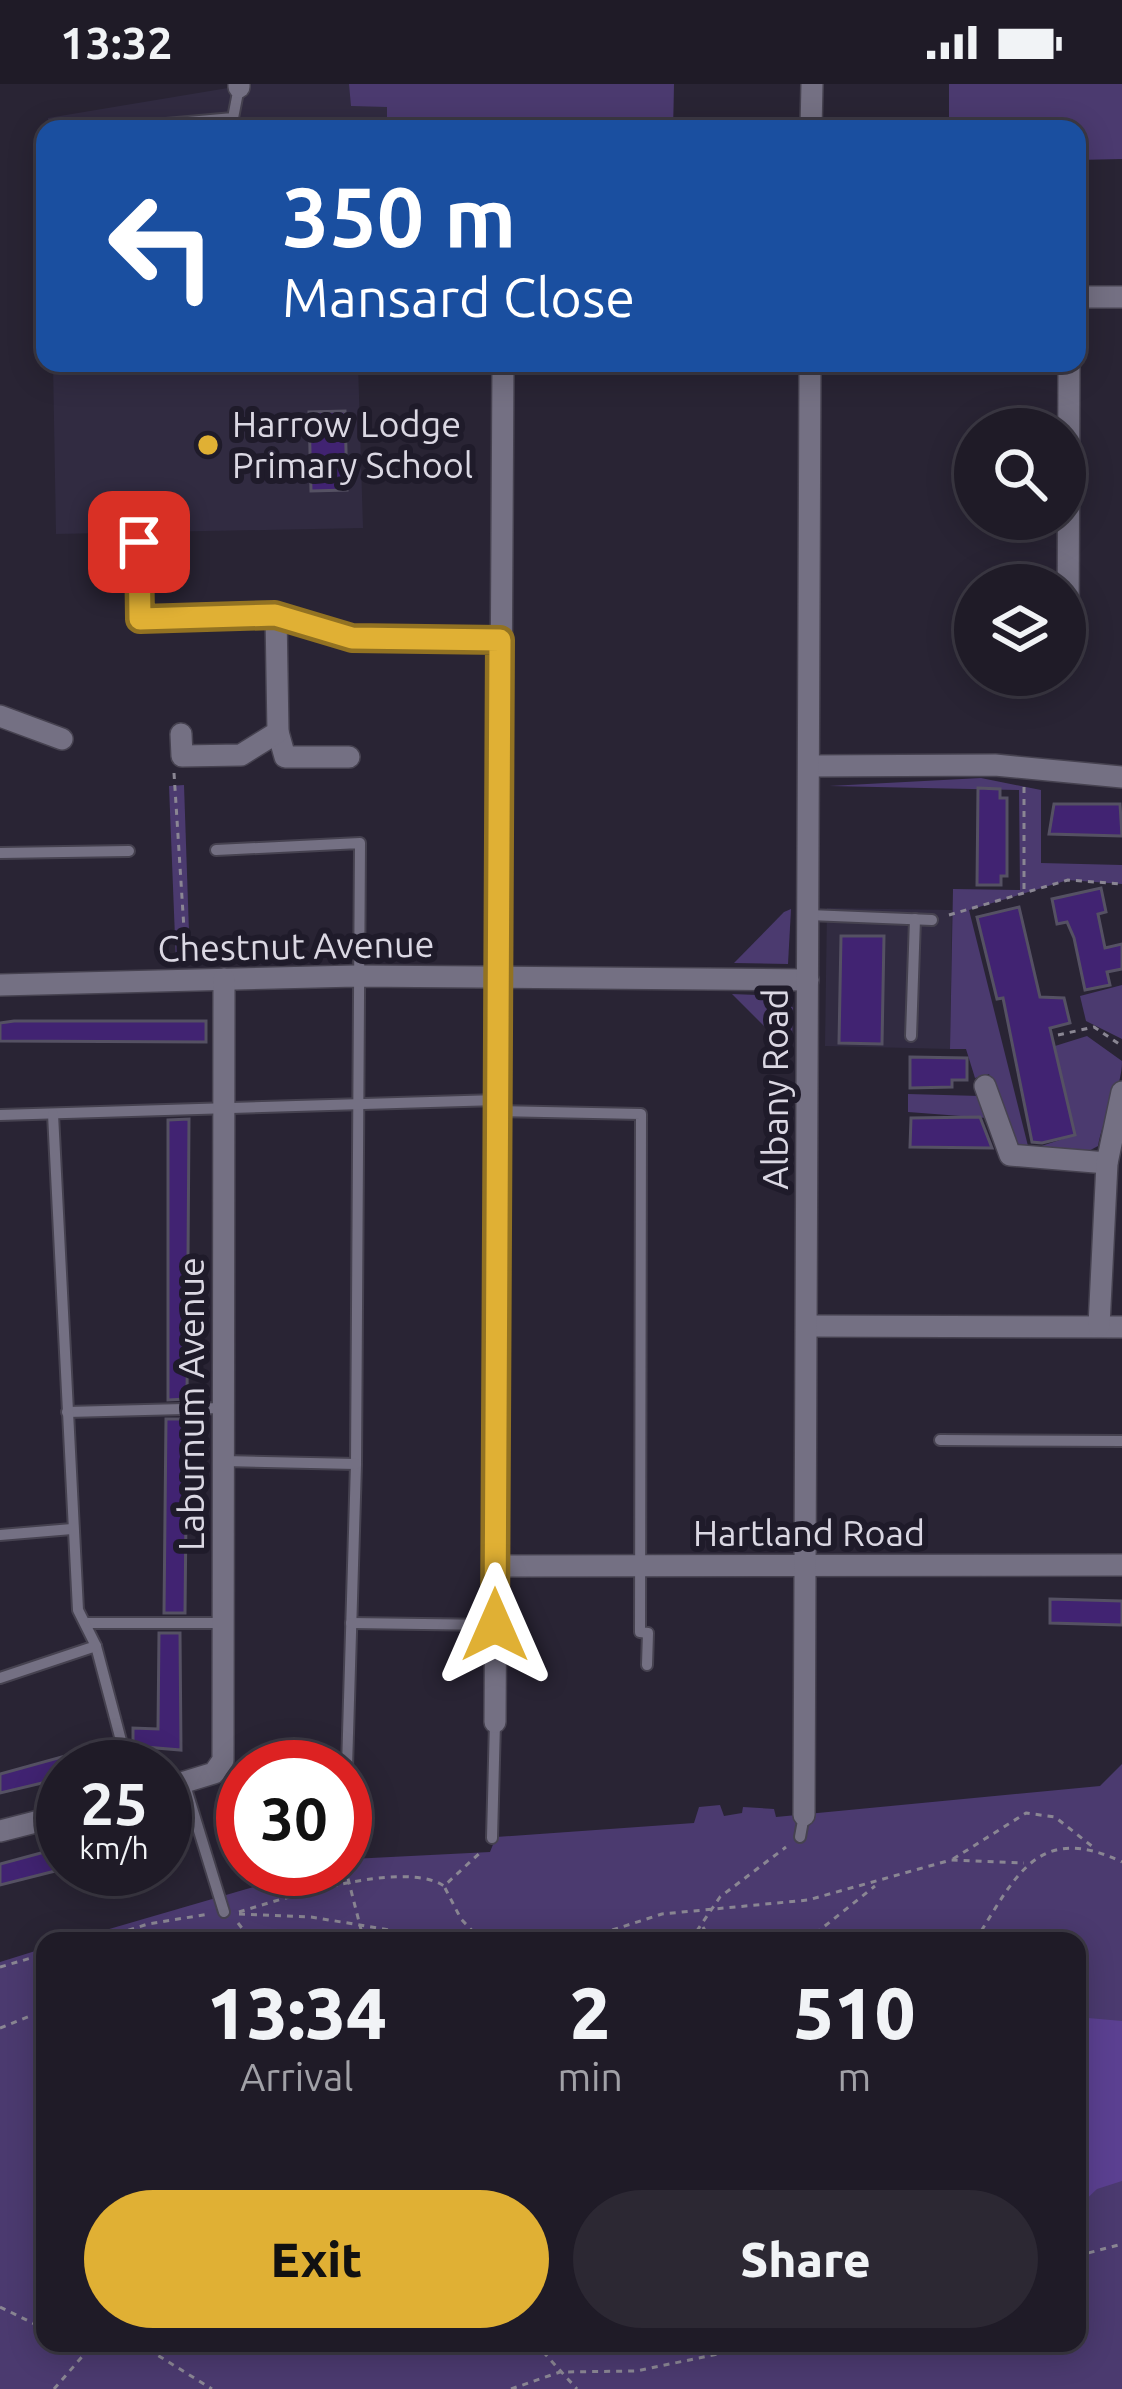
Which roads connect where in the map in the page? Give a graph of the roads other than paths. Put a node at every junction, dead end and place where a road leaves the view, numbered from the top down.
1 (812, 84) edge
2 (239, 85) edge
3 (211, 120) edge
4 (812, 120) edge
5 (1086, 297) edge
6 (1122, 297) edge
7 (503, 372) edge
8 (810, 372) edge
9 (1069, 372) edge
10 (139, 542) dead end
11 (1068, 564) edge
12 (275, 615) junction
13 (500, 640) junction
14 (0, 716) edge
15 (278, 732) junction
16 (62, 740) dead end
17 (182, 745) road end
18 (349, 757) dead end
19 (810, 766) junction
20 (1122, 777) edge
21 (216, 850) dead end
22 (129, 851) dead end
23 (0, 853) edge
24 (809, 915) junction
25 (915, 919) junction
26 (932, 920) road end
27 (356, 976) junction
28 (497, 977) junction
29 (224, 979) junction
30 (808, 980) junction
31 (0, 985) edge
32 (911, 1036) dead end
33 (985, 1087) dead end
34 (1122, 1092) edge
35 (357, 1103) junction
36 (498, 1106) junction
37 (224, 1107) junction
38 (53, 1114) junction
39 (0, 1115) edge
40 (1108, 1162) junction
41 (807, 1326) junction
42 (1099, 1326) junction
43 (1122, 1327) edge
44 (224, 1408) junction
45 (67, 1412) junction
46 (940, 1440) dead end
47 (1122, 1441) edge
48 (224, 1461) junction
49 (356, 1463) junction
50 (72, 1529) junction
51 (0, 1535) edge
52 (1122, 1565) edge
53 (495, 1566) junction
54 (642, 1566) junction
55 (806, 1567) junction
56 (88, 1623) junction
57 (224, 1623) junction
58 (351, 1623) junction
59 (495, 1625) junction
60 (96, 1646) junction
61 (647, 1665) dead end
62 (0, 1678) edge
63 (495, 1722) joint
64 (121, 1740) edge
65 (348, 1740) edge
66 (192, 1780) edge
67 (36, 1822) edge
68 (802, 1826) road end
69 (192, 1828) edge
70 (0, 1831) edge
71 (493, 1838) road end
72 (228, 1913) road end

1 - 4 street
2 - 3 lane
5 - 6 street
7 - 13 street
8 - 19 street, Albany Road
9 - 11 street
10 - 12 street
12 - 13 street
12 - 15 street
13 - 28 street
14 - 16 street
15 - 17 street
15 - 18 street
19 - 20 street
19 - 24 street, Albany Road
21 - 27 lane
22 - 23 lane
24 - 25 lane
24 - 30 street, Albany Road
25 - 26 lane
25 - 32 lane
27 - 28 street, Chestnut Avenue
27 - 29 street, Chestnut Avenue
27 - 35 lane
28 - 30 street, Chestnut Avenue
28 - 36 street
29 - 31 street, Chestnut Avenue
29 - 37 street, Laburnum Avenue
30 - 41 street, Albany Road
33 - 40 street
34 - 40 street
35 - 36 lane
35 - 37 lane
35 - 49 lane
36 - 53 street
36 - 54 lane
37 - 38 lane
37 - 44 street, Laburnum Avenue
38 - 39 lane
38 - 45 lane
40 - 42 street
41 - 42 street
41 - 55 street, Albany Road
42 - 43 street
44 - 45 lane
44 - 48 street, Laburnum Avenue
45 - 50 lane
46 - 47 lane
48 - 49 lane
48 - 57 street, Laburnum Avenue
49 - 58 lane
50 - 51 lane
50 - 56 lane
52 - 55 street, Hartland Road
53 - 54 street, Hartland Road
53 - 59 street
54 - 55 street, Hartland Road
54 - 61 lane
55 - 68 street, Albany Road
56 - 57 lane
56 - 60 lane
57 - 66 street, Laburnum Avenue
58 - 59 lane
58 - 65 lane
59 - 63 street
60 - 62 lane
60 - 64 lane
63 - 71 lane
67 - 70 street
69 - 72 lane

